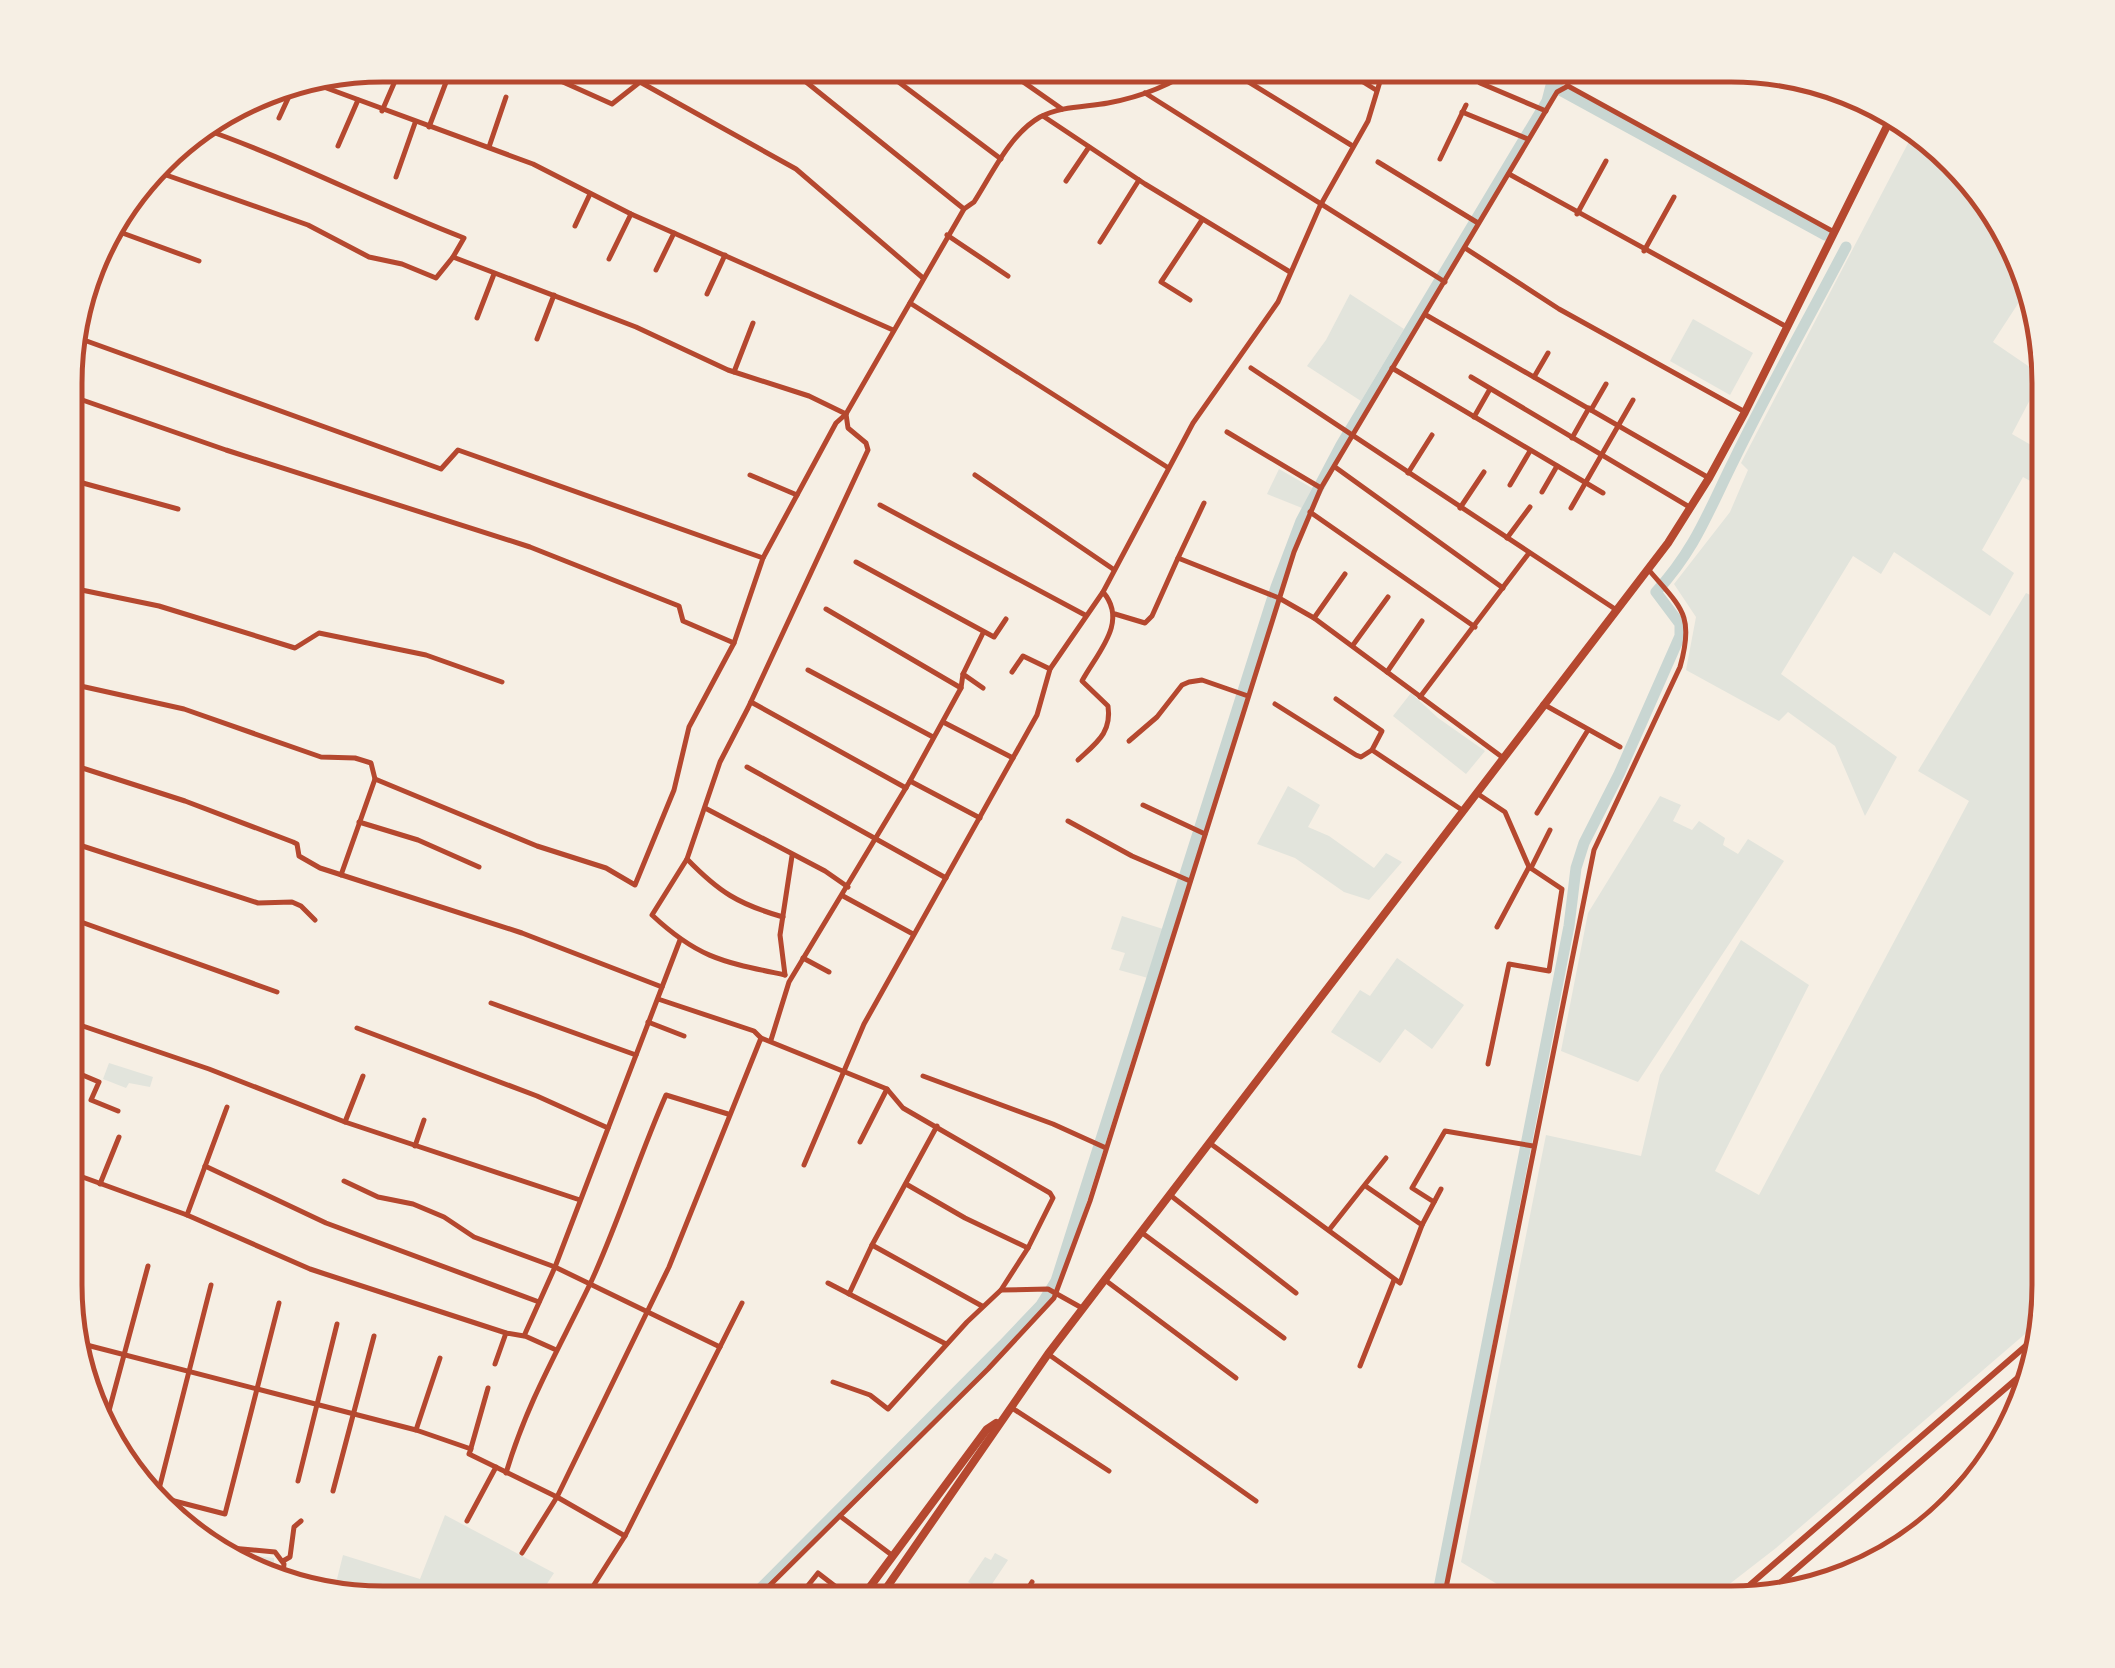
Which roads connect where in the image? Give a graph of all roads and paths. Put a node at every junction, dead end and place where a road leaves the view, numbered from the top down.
1 (395, 82) edge
2 (446, 82) edge
3 (563, 82) edge
4 (640, 82) edge
5 (640, 82) edge
6 (807, 82) edge
7 (899, 82) edge
8 (1025, 82) edge
9 (1165, 83) edge
10 (1248, 83) edge
11 (1363, 83) edge
12 (1380, 83) edge
13 (1480, 83) edge
14 (1563, 83) edge
15 (327, 88) edge
16 (1562, 89) junction
17 (1377, 91) junction
18 (1145, 93) junction
19 (290, 97) edge
20 (506, 98) dead end
21 (358, 100) junction
22 (1062, 109) junction
23 (382, 111) junction
24 (1546, 111) junction
25 (1043, 116) junction
26 (279, 118) dead end
27 (415, 123) junction
28 (429, 126) junction
29 (1887, 126) edge
30 (216, 134) edge
31 (1525, 138) junction
32 (338, 146) dead end
33 (1352, 146) junction
34 (1089, 147) junction
35 (488, 148) junction
36 (1001, 159) junction
37 (1440, 159) dead end
38 (1606, 161) dead end
39 (1378, 162) dead end
40 (1509, 174) junction
41 (167, 175) edge
42 (396, 177) dead end
43 (1139, 180) junction
44 (1066, 181) dead end
45 (590, 194) junction
46 (1674, 197) dead end
47 (1320, 206) junction
48 (964, 208) junction
49 (631, 214) junction
50 (1577, 214) junction
51 (1202, 220) junction
52 (1476, 221) junction
53 (576, 226) dead end
54 (123, 233) edge
55 (674, 233) junction
56 (1836, 233) junction
57 (947, 235) junction
58 (1100, 242) dead end
59 (1466, 248) junction
60 (1644, 251) junction
61 (724, 255) junction
62 (453, 256) junction
63 (609, 258) dead end
64 (199, 261) dead end
65 (656, 270) dead end
66 (1291, 273) junction
67 (494, 274) junction
68 (1008, 276) dead end
69 (923, 278) junction
70 (1442, 280) junction
71 (706, 294) dead end
72 (554, 295) junction
73 (1190, 300) dead end
74 (910, 302) junction
75 (1426, 315) junction
76 (478, 318) dead end
77 (753, 323) dead end
78 (1787, 328) junction
79 (894, 330) junction
80 (537, 339) dead end
81 (86, 341) edge
82 (1548, 353) dead end
83 (1251, 368) dead end
84 (1392, 368) junction
85 (734, 372) junction
86 (1471, 377) dead end
87 (1534, 377) junction
88 (1606, 384) dead end
89 (1490, 389) junction
90 (1633, 400) dead end
91 (83, 401) edge
92 (1590, 409) junction
93 (1744, 412) junction
94 (846, 414) junction
95 (1474, 417) junction
96 (1618, 426) junction
97 (1227, 432) dead end
98 (1349, 433) junction
99 (1432, 436) dead end
100 (1572, 438) junction
101 (1530, 451) junction
102 (1601, 455) junction
103 (1334, 466) junction
104 (1557, 466) junction
105 (1168, 467) junction
106 (1484, 472) dead end
107 (1408, 473) junction
108 (750, 475) dead end
109 (975, 475) dead end
110 (1709, 478) junction
111 (83, 483) edge
112 (1585, 483) junction
113 (1510, 484) dead end
114 (1318, 486) junction
115 (1542, 492) dead end
116 (1603, 493) dead end
117 (798, 495) junction
118 (1204, 503) dead end
119 (880, 505) dead end
120 (1530, 507) dead end
121 (1460, 508) junction
122 (1571, 508) dead end
123 (1691, 508) junction
124 (178, 510) dead end
125 (1310, 512) junction
126 (1508, 538) junction
127 (1530, 553) junction
128 (763, 558) junction
129 (1178, 558) junction
130 (856, 562) dead end
131 (1648, 569) junction
132 (1113, 570) junction
133 (1345, 574) dead end
134 (1502, 588) junction
135 (83, 589) edge
136 (1103, 592) junction
137 (1275, 596) junction
138 (1388, 597) dead end
139 (826, 609) dead end
140 (1617, 610) junction
141 (1115, 614) junction
142 (1085, 615) junction
143 (1314, 618) junction
144 (1006, 619) dead end
145 (1422, 621) dead end
146 (1474, 628) junction
147 (983, 632) junction
148 (734, 643) junction
149 (1354, 645) junction
150 (1050, 669) junction
151 (808, 670) dead end
152 (1012, 672) dead end
153 (1386, 672) junction
154 (963, 674) junction
155 (502, 682) dead end
156 (83, 687) edge
157 (961, 688) junction
158 (983, 688) dead end
159 (1245, 695) junction
160 (1420, 697) junction
161 (1336, 699) dead end
162 (751, 702) junction
163 (1276, 704) dead end
164 (1543, 704) junction
165 (943, 722) junction
166 (1588, 730) junction
167 (934, 738) junction
168 (1129, 741) dead end
169 (1620, 747) dead end
170 (1372, 750) junction
171 (1502, 757) junction
172 (1014, 758) junction
173 (1078, 760) dead end
174 (83, 768) edge
175 (748, 768) dead end
176 (374, 779) junction
177 (910, 781) junction
178 (906, 788) junction
179 (1476, 792) junction
180 (1143, 805) dead end
181 (704, 808) junction
182 (1462, 810) junction
183 (1537, 813) dead end
184 (980, 818) junction
185 (1068, 821) dead end
186 (359, 822) junction
187 (1550, 830) dead end
188 (1201, 833) junction
189 (876, 839) junction
190 (83, 846) edge
191 (792, 856) junction
192 (687, 859) junction
193 (479, 867) dead end
194 (1530, 867) junction
195 (340, 875) junction
196 (946, 878) junction
197 (1186, 879) junction
198 (848, 887) junction
199 (843, 896) junction
200 (782, 917) junction
201 (314, 920) dead end
202 (83, 923) edge
203 (1498, 926) dead end
204 (914, 934) junction
205 (680, 940) junction
206 (803, 958) junction
207 (828, 972) dead end
208 (787, 979) junction
209 (662, 987) junction
210 (277, 992) dead end
211 (658, 999) junction
212 (491, 1003) dead end
213 (648, 1022) junction
214 (83, 1026) edge
215 (356, 1028) dead end
216 (684, 1036) dead end
217 (761, 1038) junction
218 (771, 1042) junction
219 (636, 1055) junction
220 (1488, 1064) dead end
221 (843, 1070) junction
222 (83, 1075) edge
223 (363, 1076) dead end
224 (922, 1076) dead end
225 (887, 1088) junction
226 (227, 1107) dead end
227 (118, 1111) dead end
228 (729, 1114) junction
229 (424, 1120) dead end
230 (345, 1122) junction
231 (938, 1126) junction
232 (608, 1128) junction
233 (120, 1136) dead end
234 (860, 1142) dead end
235 (1208, 1142) junction
236 (1528, 1145) junction
237 (415, 1146) junction
238 (1102, 1147) junction
239 (1386, 1158) dead end
240 (804, 1165) dead end
241 (205, 1166) junction
242 (83, 1178) edge
243 (344, 1181) dead end
244 (100, 1184) junction
245 (906, 1184) junction
246 (1367, 1186) junction
247 (1440, 1189) dead end
248 (1170, 1194) junction
249 (580, 1200) junction
250 (1434, 1202) junction
251 (187, 1215) junction
252 (1422, 1225) junction
253 (1330, 1230) junction
254 (1142, 1232) junction
255 (872, 1244) junction
256 (1028, 1248) junction
257 (148, 1266) dead end
258 (556, 1267) junction
259 (1394, 1279) junction
260 (1105, 1280) junction
261 (590, 1282) junction
262 (828, 1283) dead end
263 (212, 1284) dead end
264 (1001, 1290) junction
265 (1054, 1291) junction
266 (1296, 1293) dead end
267 (848, 1294) junction
268 (540, 1302) junction
269 (279, 1303) dead end
270 (742, 1303) dead end
271 (982, 1306) junction
272 (1082, 1308) junction
273 (648, 1311) junction
274 (336, 1324) dead end
275 (506, 1333) junction
276 (374, 1336) dead end
277 (524, 1336) junction
278 (1284, 1338) dead end
279 (946, 1344) junction
280 (89, 1346) edge
281 (2026, 1346) edge
282 (720, 1347) junction
283 (554, 1350) junction
284 (124, 1354) junction
285 (1048, 1354) junction
286 (440, 1358) dead end
287 (496, 1364) dead end
288 (1360, 1366) dead end
289 (190, 1371) junction
290 (2018, 1377) edge
291 (1236, 1378) dead end
292 (833, 1382) dead end
293 (256, 1388) junction
294 (488, 1388) dead end
295 (318, 1404) junction
296 (1010, 1406) junction
297 (110, 1410) edge
298 (353, 1414) junction
299 (1000, 1420) junction
300 (416, 1430) junction
301 (470, 1449) junction
302 (496, 1468) junction
303 (1110, 1471) dead end
304 (506, 1473) junction
305 (298, 1481) dead end
306 (158, 1482) edge
307 (332, 1490) dead end
308 (557, 1498) junction
309 (175, 1501) edge
310 (1256, 1501) dead end
311 (840, 1516) junction
312 (467, 1520) dead end
313 (301, 1521) dead end
314 (625, 1536) junction
315 (241, 1549) edge
316 (522, 1553) dead end
317 (894, 1556) junction
318 (283, 1561) junction
319 (283, 1568) edge
320 (1783, 1581) edge
321 (1032, 1582) dead end
322 (594, 1585) edge
323 (769, 1585) edge
324 (808, 1585) edge
325 (835, 1585) edge
326 (871, 1585) edge
327 (888, 1585) edge
328 (1030, 1585) edge
329 (1750, 1585) edge
330 (1446, 1586) edge

1 - 23 street
2 - 28 street
3 - 4 street
5 - 69 street
6 - 48 street
7 - 36 street
8 - 22 street
9 - 18 street
10 - 33 street
11 - 17 street
12 - 17 street
13 - 24 street
14 - 16 street
15 - 21 street
16 - 24 street
16 - 56 street
17 - 33 street
18 - 22 street
18 - 47 street
19 - 26 street
20 - 35 street
21 - 23 street
21 - 32 street
22 - 25 street
23 - 27 street
24 - 31 street
25 - 34 street
25 - 36 street
27 - 28 street
27 - 42 street
28 - 35 street
29 - 56 main road
30 - 62 street
31 - 37 street
31 - 40 street
33 - 47 street
34 - 43 street
34 - 44 street
35 - 45 street
36 - 48 street
38 - 50 street
39 - 52 street
40 - 50 street
40 - 52 street
41 - 62 street
43 - 51 street
43 - 58 street
45 - 49 street
45 - 53 street
46 - 60 street
47 - 66 street
47 - 70 street
48 - 57 street
49 - 55 street
49 - 63 street
50 - 60 street
51 - 66 street
51 - 73 street
52 - 59 street
54 - 64 street
55 - 61 street
55 - 65 street
56 - 78 main road
57 - 68 street
57 - 69 street
59 - 70 street
59 - 93 street
60 - 78 street
61 - 71 street
61 - 79 street
62 - 67 street
66 - 105 street
67 - 72 street
67 - 76 street
69 - 74 street
70 - 75 street
72 - 80 street
72 - 85 street
74 - 79 street
74 - 105 street
75 - 84 street
75 - 87 street
77 - 85 street
78 - 93 main road
79 - 94 street
81 - 128 street
82 - 87 street
83 - 98 street
84 - 95 street
84 - 98 street
85 - 94 street
86 - 89 street
87 - 92 street
88 - 92 street
89 - 95 street
89 - 100 street
90 - 96 street
91 - 148 street
92 - 96 street
92 - 100 street
93 - 110 main road
94 - 117 street
94 - 162 street
95 - 101 street
96 - 102 street
96 - 110 street
97 - 114 street
98 - 103 street
98 - 107 street
99 - 107 street
100 - 102 street
101 - 104 street
101 - 113 street
102 - 112 street
102 - 123 street
103 - 114 street
103 - 134 street
104 - 112 street
104 - 115 street
105 - 132 street
106 - 121 street
107 - 121 street
108 - 117 street
109 - 132 street
110 - 123 main road
111 - 124 street
112 - 116 street
112 - 122 street
114 - 125 street
117 - 128 street
118 - 129 street
119 - 142 street
120 - 126 street
121 - 126 street
123 - 131 main road
125 - 137 street
125 - 146 street
126 - 127 street
127 - 134 street
127 - 140 street
128 - 148 street
129 - 137 street
129 - 141 street
130 - 147 street
131 - 140 main road
131 - 236 street
132 - 136 street
133 - 143 street
134 - 146 street
135 - 155 street
136 - 141 street
136 - 142 street
137 - 143 street
137 - 159 street
138 - 149 street
139 - 157 street
140 - 164 main road
141 - 173 street
142 - 150 street
143 - 149 street
144 - 147 street
145 - 153 street
146 - 160 street
147 - 154 street
148 - 176 street
149 - 153 street
150 - 152 street
150 - 172 street
151 - 167 street
153 - 160 street
154 - 157 street
154 - 158 street
156 - 176 street
157 - 165 street
159 - 168 street
159 - 188 street
160 - 171 street
161 - 170 street
162 - 178 street
162 - 181 street
163 - 170 street
164 - 166 street
164 - 171 main road
165 - 167 street
165 - 172 street
166 - 169 street
166 - 183 street
167 - 177 street
170 - 182 street
171 - 179 main road
172 - 184 street
174 - 195 street
175 - 189 street
176 - 186 street
177 - 178 street
177 - 184 street
178 - 189 street
179 - 182 main road
179 - 194 street
180 - 188 street
181 - 191 street
181 - 192 street
182 - 235 main road
184 - 196 street
185 - 197 street
186 - 193 street
186 - 195 street
187 - 194 street
188 - 197 street
189 - 196 street
189 - 198 street
190 - 201 street
191 - 198 street
191 - 200 street
192 - 200 street
192 - 205 street
194 - 203 street
194 - 220 street
195 - 209 street
196 - 204 street
197 - 238 street
198 - 199 street
199 - 204 street
199 - 206 street
200 - 208 street
202 - 210 street
204 - 221 street
205 - 208 street
205 - 209 street
206 - 207 street
206 - 208 street
208 - 218 street
209 - 211 street
211 - 213 street
211 - 217 street
212 - 219 street
213 - 216 street
213 - 219 street
214 - 230 street
215 - 232 street
217 - 218 street
217 - 228 street
218 - 221 street
219 - 232 street
221 - 225 street
221 - 240 street
222 - 227 street
223 - 230 street
224 - 238 street
225 - 231 street
225 - 234 street
226 - 241 street
228 - 261 street
228 - 273 street
229 - 237 street
230 - 237 street
231 - 245 street
231 - 256 street
232 - 249 street
233 - 244 street
235 - 248 main road
235 - 253 street
236 - 250 street
236 - 330 street
237 - 249 street
238 - 265 street
239 - 246 street
241 - 251 street
241 - 268 street
242 - 244 street
243 - 258 street
244 - 251 street
245 - 255 street
245 - 256 street
246 - 252 street
246 - 253 street
247 - 250 street
248 - 254 main road
248 - 266 street
249 - 258 street
250 - 252 street
251 - 275 street
252 - 259 street
253 - 259 street
254 - 260 main road
254 - 278 street
255 - 267 street
255 - 271 street
256 - 264 street
257 - 284 street
258 - 261 street
258 - 268 street
259 - 288 street
260 - 272 main road
260 - 291 street
261 - 273 street
261 - 283 street
262 - 267 street
263 - 289 street
264 - 265 street
264 - 271 street
265 - 272 street
265 - 311 street
267 - 279 street
268 - 277 street
269 - 293 street
270 - 282 street
271 - 279 street
272 - 285 main road
273 - 282 street
273 - 308 street
274 - 295 street
275 - 277 street
275 - 287 street
276 - 298 street
277 - 283 street
279 - 292 street
280 - 284 street
281 - 329 main road
282 - 314 street
283 - 304 street
284 - 289 street
284 - 297 street
285 - 296 main road
285 - 310 street
286 - 300 street
289 - 293 street
289 - 306 street
290 - 320 main road
293 - 295 street
293 - 309 street
294 - 301 street
295 - 298 street
295 - 305 street
296 - 299 main road
296 - 303 street
298 - 300 street
298 - 307 street
299 - 317 main road
299 - 327 main road
300 - 301 street
301 - 302 street
302 - 304 street
302 - 312 street
304 - 308 street
308 - 314 street
308 - 316 street
311 - 317 street
311 - 323 street
313 - 318 street
314 - 322 street
315 - 318 street
317 - 326 main road
318 - 319 street
321 - 328 street
324 - 325 street

